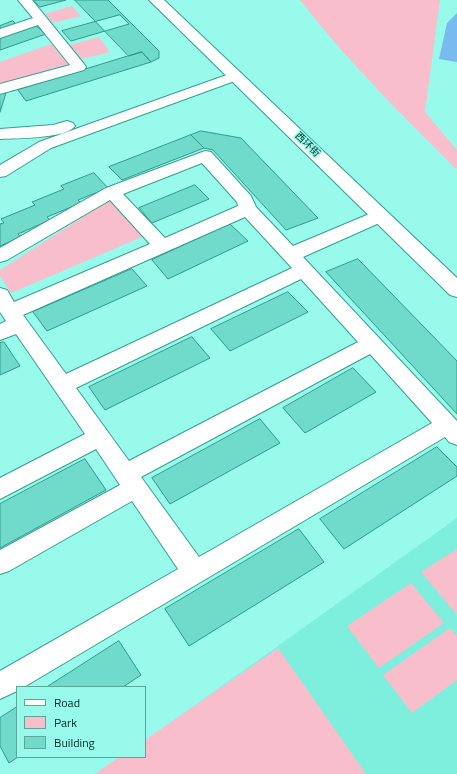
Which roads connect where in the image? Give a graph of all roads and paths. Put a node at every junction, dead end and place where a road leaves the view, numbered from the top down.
1 (25, 0) edge
2 (156, 0) edge
3 (41, 20) junction
4 (0, 34) edge
5 (231, 72) junction
6 (0, 88) edge
7 (0, 134) edge
8 (0, 138) edge
9 (0, 172) edge
10 (112, 192) junction
11 (248, 209) junction
12 (380, 216) junction
13 (162, 246) junction
14 (290, 255) junction
15 (0, 256) edge
16 (304, 270) junction
17 (457, 290) edge
18 (0, 295) edge
19 (7, 319) edge
20 (372, 344) junction
21 (62, 385) junction
22 (452, 430) edge
23 (99, 438) junction
24 (130, 481) junction
25 (0, 489) edge
26 (0, 563) edge
27 (195, 572) junction
28 (0, 686) edge

1 - 3 street
2 - 5 main road, 西环街
3 - 4 street
3 - 6 street
5 - 7 street
5 - 9 street
5 - 12 main road, 西环街
8 - 9 street
10 - 11 street
10 - 13 street
10 - 15 street
11 - 13 street
11 - 14 street
12 - 14 street
12 - 17 main road, 西环街
13 - 19 street
14 - 16 street
16 - 20 street
16 - 21 street
18 - 19 street
19 - 21 street
20 - 22 street
20 - 24 street
21 - 23 street
22 - 27 street
23 - 24 street
23 - 25 street
24 - 26 street
24 - 27 street
27 - 28 street

